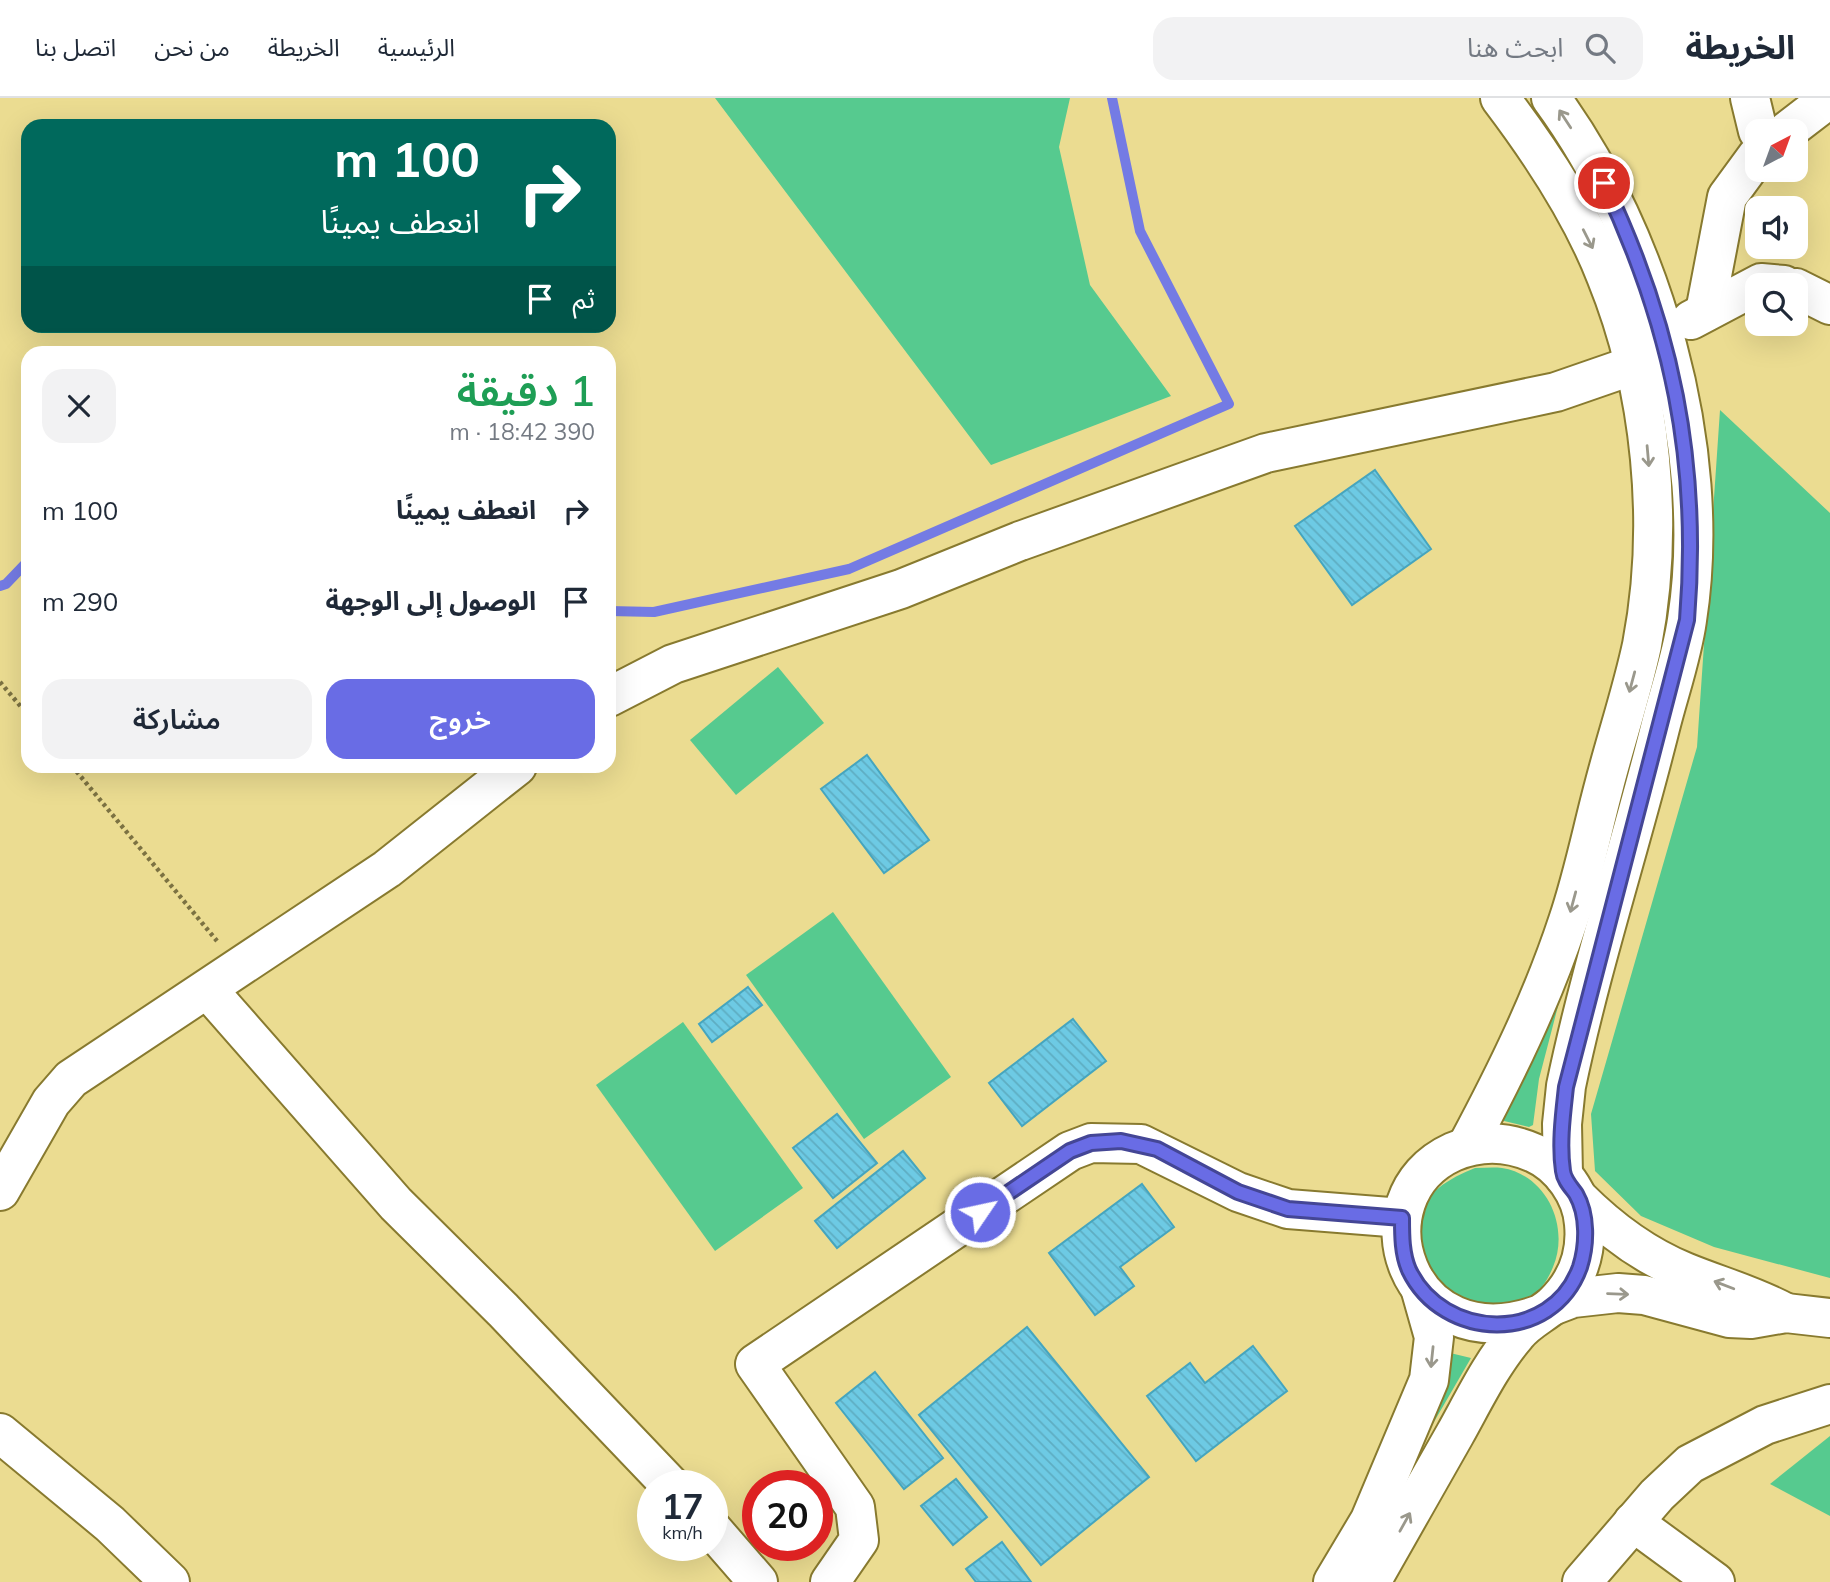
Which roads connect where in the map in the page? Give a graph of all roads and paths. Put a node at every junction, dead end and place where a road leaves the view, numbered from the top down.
1 (1500, 98) edge
2 (1551, 98) edge
3 (1750, 98) edge
4 (1830, 98) edge
5 (1755, 119) edge
6 (1803, 119) edge
7 (1745, 172) edge
8 (1745, 291) edge
9 (1808, 294) edge
10 (1830, 305) edge
11 (1705, 312) junction
12 (1663, 335) junction
13 (1634, 365) junction
14 (0, 682) edge
15 (616, 693) edge
16 (21, 707) edge
17 (78, 773) edge
18 (508, 773) edge
19 (240, 968) junction
20 (208, 990) junction
21 (1467, 1146) junction
22 (1570, 1186) junction
23 (0, 1191) edge
24 (1402, 1218) junction
25 (1421, 1291) junction
26 (1545, 1311) junction
27 (1786, 1313) junction
28 (1830, 1318) edge
29 (1830, 1404) edge
30 (0, 1433) edge
31 (656, 1470) edge
32 (1633, 1522) junction
33 (728, 1547) edge
34 (170, 1582) edge
35 (758, 1582) edge
36 (830, 1582) edge
37 (1333, 1582) edge
38 (1371, 1582) edge
39 (1582, 1582) edge
40 (1715, 1582) edge

1 -> 13 street
12 -> 2 street
3 - 5 street
4 - 6 street
7 - 11 street
8 - 11 street
9 - 10 street
11 - 12 street
12 - 22 street
13 - 15 street
13 -> 21 street
14 - 16 path
17 - 19 path
18 - 19 street
19 - 20 street
20 - 23 street
20 - 31 street
21 - 22 street
21 - 24 street
22 - 26 street
27 -> 22 street
24 - 25 street
24 - 36 street
25 - 26 street
25 -> 37 street
26 -> 27 street
38 -> 26 street
27 - 28 street
29 - 32 street
30 - 34 street
32 - 39 street
32 - 40 street
33 - 35 street

